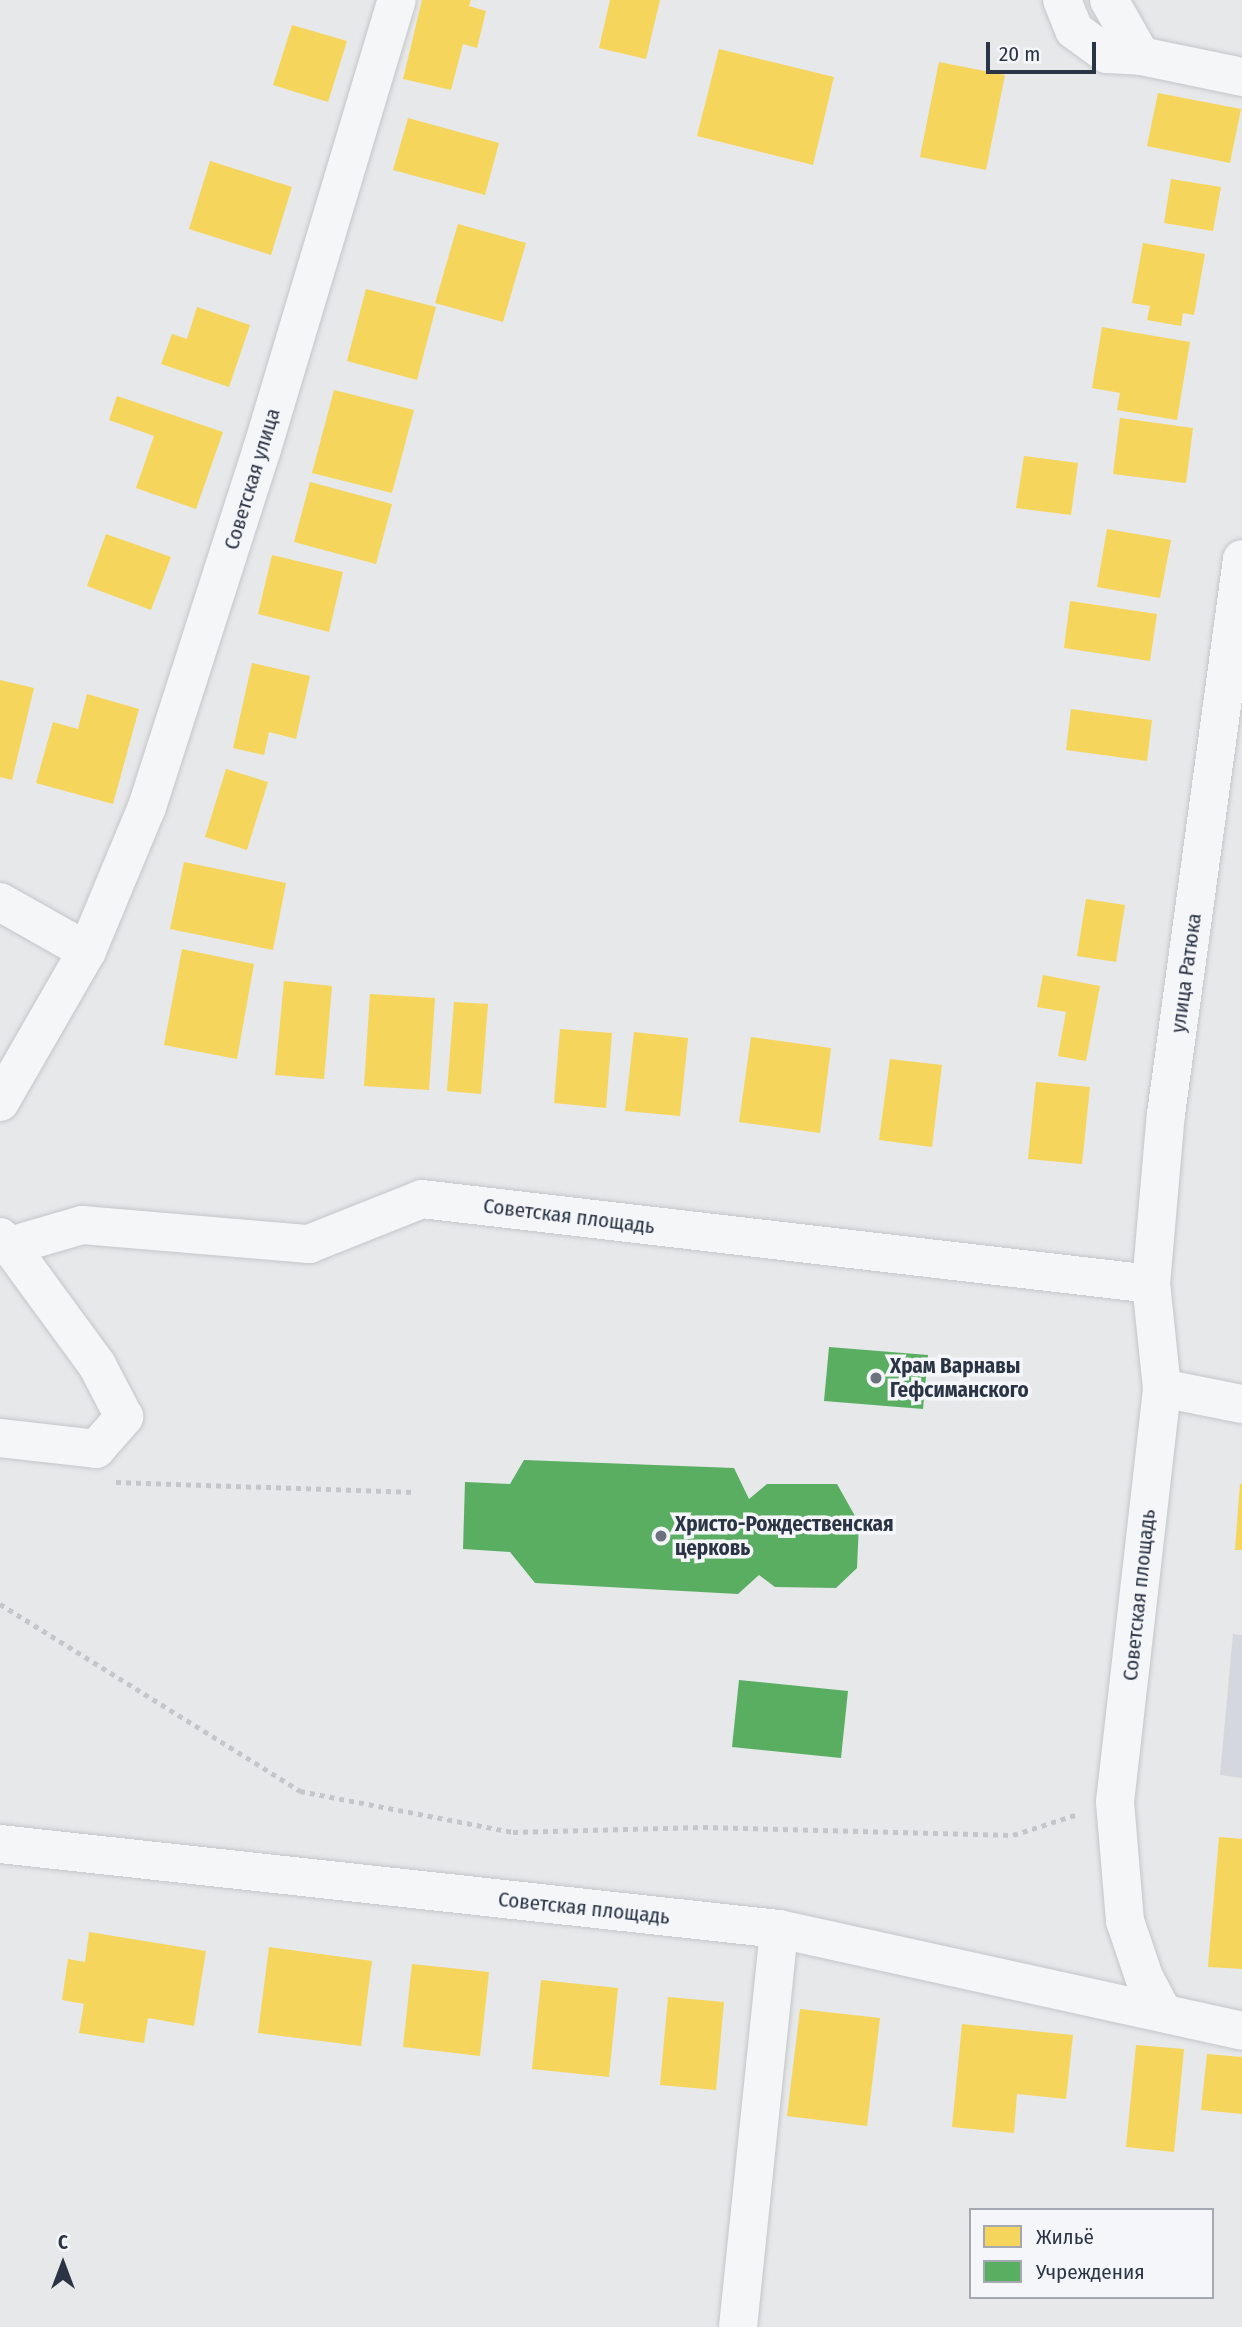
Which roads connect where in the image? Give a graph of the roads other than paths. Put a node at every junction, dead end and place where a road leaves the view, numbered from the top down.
1 (397, 0) edge
2 (1062, 0) edge
3 (1109, 0) edge
4 (1141, 55) junction
5 (1242, 77) edge
6 (1242, 568) edge
7 (0, 902) edge
8 (87, 951) junction
9 (0, 1102) edge
10 (5, 1242) edge
11 (1151, 1284) junction
12 (1162, 1388) junction
13 (1242, 1404) edge
14 (0, 1438) edge
15 (0, 1844) edge
16 (779, 1929) junction
17 (1162, 2011) junction
18 (1242, 2031) edge
19 (738, 2327) edge

1 - 8 street, Советская улица
2 - 4 street
3 - 4 street
4 - 5 street
6 - 11 street, улица Ратюка
7 - 8 street
8 - 9 street, Советская улица
10 - 11 street, Советская площадь
10 - 14 street
11 - 12 street, улица Ратюка
12 - 13 street
12 - 17 street, Советская площадь
15 - 16 street, Советская площадь
16 - 17 street, Советская площадь
16 - 19 street
17 - 18 street, Советская площадь

